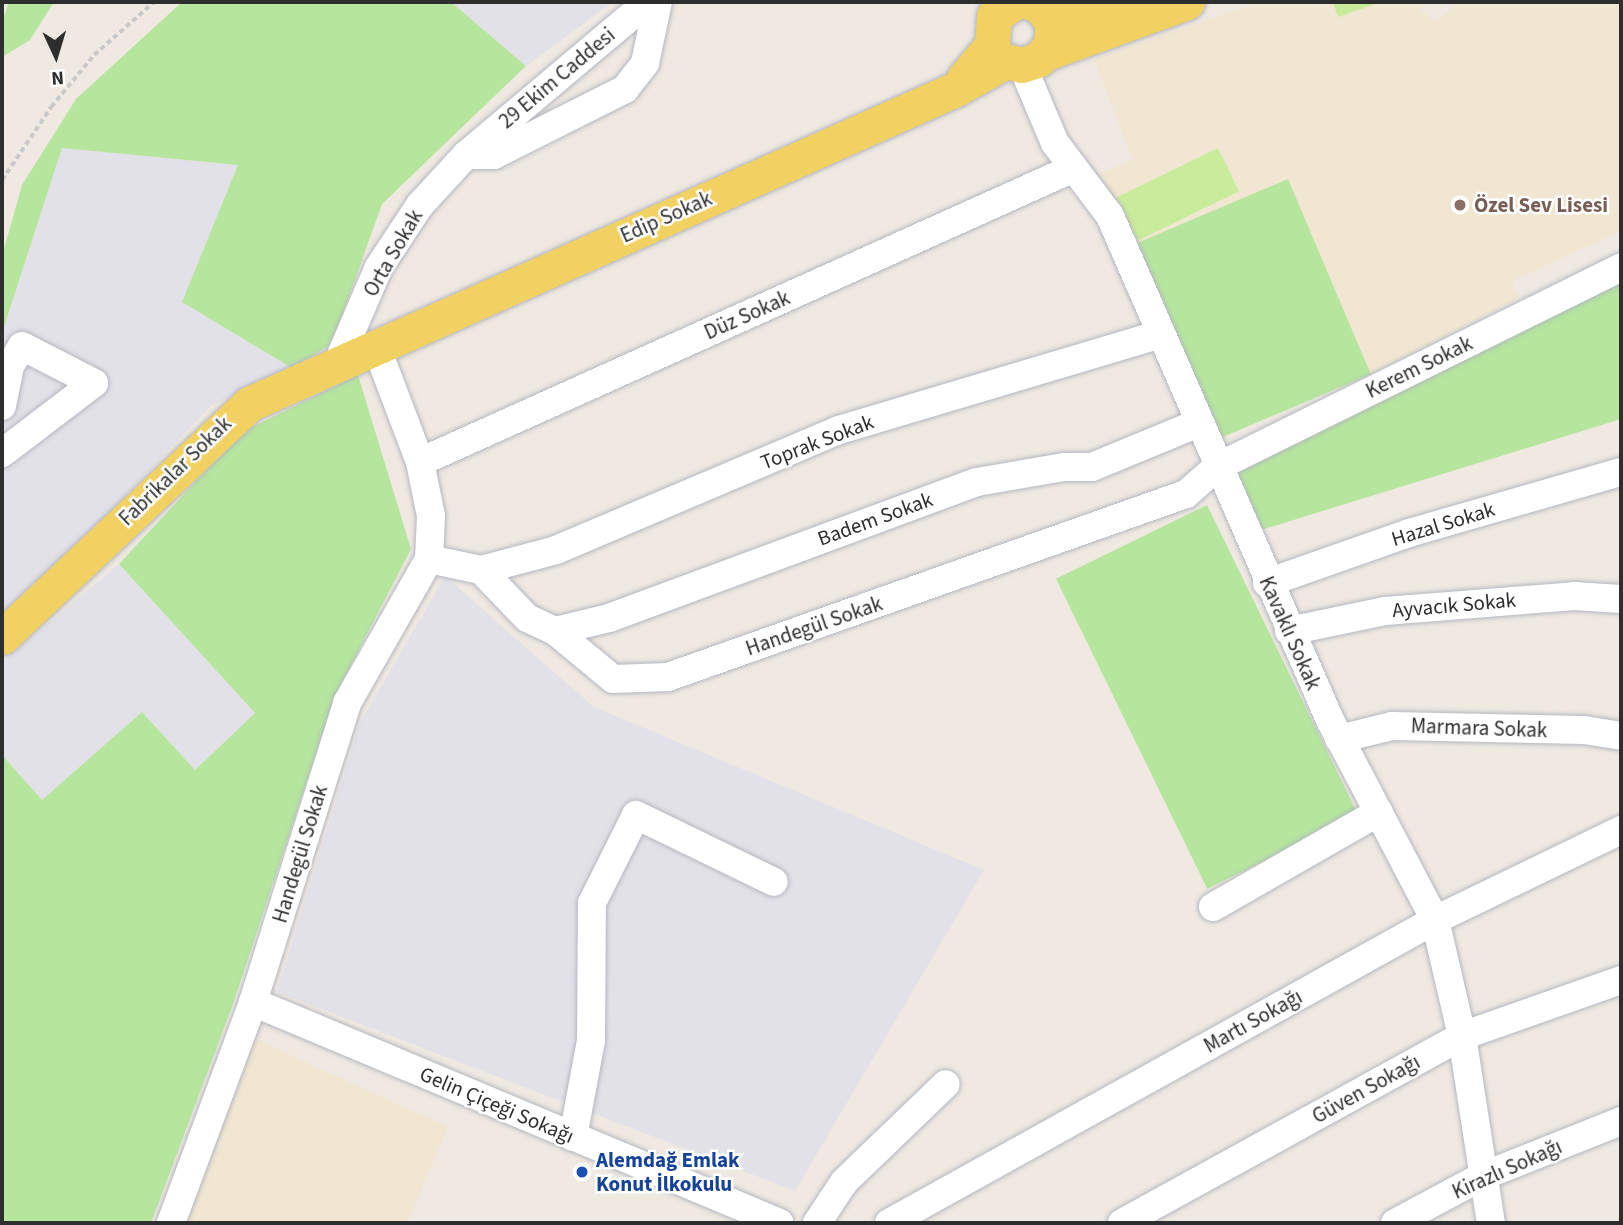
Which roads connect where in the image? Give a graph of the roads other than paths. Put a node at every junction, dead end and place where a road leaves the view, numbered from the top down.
1 (648, 2) edge
2 (658, 2) edge
3 (1117, 2) edge
4 (1186, 2) edge
5 (1038, 8) edge
6 (1008, 36) edge
7 (466, 155) junction
8 (1074, 168) junction
9 (1621, 267) edge
10 (1161, 334) junction
11 (376, 346) junction
12 (338, 362) junction
13 (2, 406) edge
14 (1199, 423) junction
15 (2, 453) edge
16 (420, 462) junction
17 (1217, 467) junction
18 (1621, 472) edge
19 (429, 559) junction
20 (481, 570) junction
21 (1267, 583) junction
22 (1621, 599) edge
23 (555, 631) junction
24 (1289, 631) junction
25 (2, 637) edge
26 (1621, 736) edge
27 (1339, 739) junction
28 (1379, 813) junction
29 (1621, 831) edge
30 (774, 882) dead end
31 (1213, 907) dead end
32 (1435, 920) junction
33 (1621, 980) edge
34 (253, 1002) junction
35 (1462, 1036) junction
36 (946, 1084) dead end
37 (1621, 1121) edge
38 (573, 1137) junction
39 (1483, 1176) junction
40 (171, 1223) edge
41 (780, 1223) edge
42 (817, 1223) edge
43 (889, 1223) edge
44 (1122, 1223) edge
45 (1395, 1223) edge
46 (1491, 1223) edge

1 - 7 street, 29 Ekim Caddesi
2 - 7 street
3 - 5 main road
4 - 6 main road, Edip Sokak
5 - 6 main road
6 - 8 street, Kavaklı Sokak
6 - 11 main road, Edip Sokak
7 - 12 street, Orta Sokak
8 - 10 street, Kavaklı Sokak
8 - 16 street, Düz Sokak
9 - 17 street, Kerem Sokak
10 - 14 street, Kavaklı Sokak
10 - 20 street, Toprak Sokak
11 - 12 main road, Fabrikalar Sokak
11 - 16 street, Handegül Sokak
12 - 25 main road, Fabrikalar Sokak
13 - 15 street
14 - 17 street, Kavaklı Sokak
14 - 23 street, Badem Sokak
16 - 19 street, Handegül Sokak
17 - 21 street, Kavaklı Sokak
17 - 23 street, Handegül Sokak
18 - 21 street, Hazal Sokak
19 - 20 street
19 - 34 street, Handegül Sokak
20 - 23 street, Handegül Sokak
21 - 24 street, Kavaklı Sokak
22 - 24 street, Ayvacık Sokak
24 - 27 street, Kavaklı Sokak
26 - 27 street, Marmara Sokak
27 - 28 street, Kavaklı Sokak
28 - 31 street
28 - 32 street, Kavaklı Sokak
29 - 32 street, Martı Sokağı
30 - 38 street
32 - 35 street, Kavaklı Sokak
32 - 43 street, Martı Sokağı
33 - 35 street, Güven Sokağı
34 - 38 street, Gelin Çiçeği Sokağı
34 - 40 street, Handegül Sokak
35 - 39 street, Kavaklı Sokak
35 - 44 street, Güven Sokağı
36 - 42 street
37 - 39 street, Kirazlı Sokağı
38 - 41 street, Gelin Çiçeği Sokağı
39 - 45 street, Kirazlı Sokağı
39 - 46 street, Kavaklı Sokak

